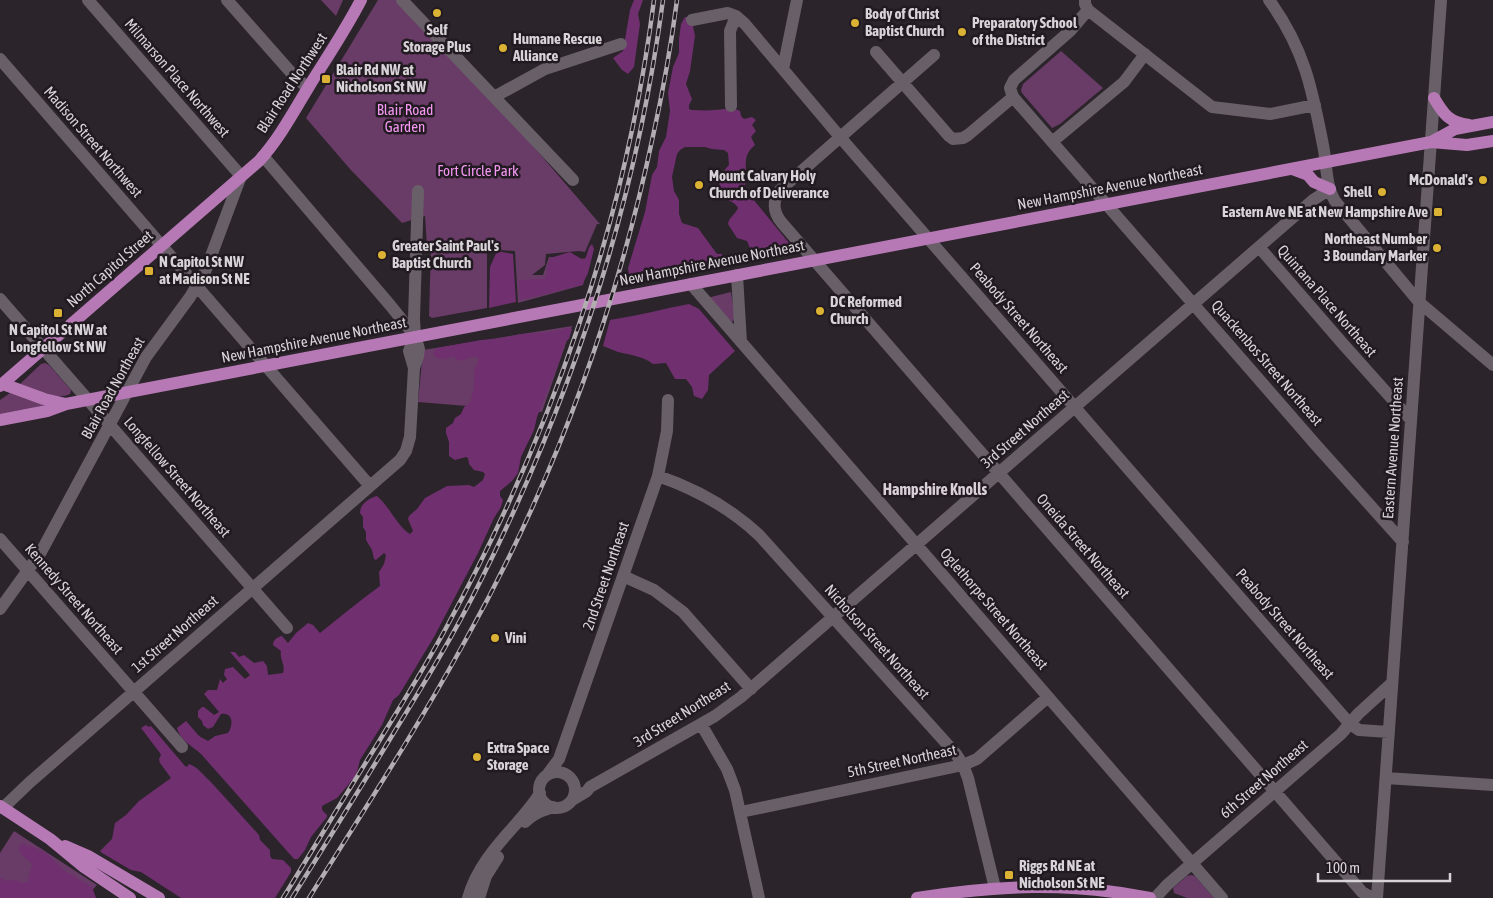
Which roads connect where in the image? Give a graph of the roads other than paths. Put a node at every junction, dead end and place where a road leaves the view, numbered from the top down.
1 (88, 0) edge
2 (227, 0) edge
3 (361, 0) edge
4 (402, 0) edge
5 (797, 0) edge
6 (1268, 0) edge
7 (1441, 0) edge
8 (1086, 5) edge
9 (736, 16) junction
10 (692, 20) dead end
11 (621, 44) dead end
12 (876, 52) dead end
13 (1145, 54) junction
14 (934, 55) dead end
15 (0, 59) edge
16 (783, 69) junction
17 (902, 82) junction
18 (308, 88) junction
19 (494, 97) junction
20 (1013, 97) junction
21 (1434, 98) junction
22 (1315, 105) junction
23 (731, 106) dead end
24 (1493, 122) edge
25 (1474, 126) junction
26 (1453, 130) junction
27 (840, 137) junction
28 (1493, 141) edge
29 (1052, 142) junction
30 (1431, 142) junction
31 (1455, 144) junction
32 (263, 156) junction
33 (1326, 162) junction
34 (1292, 169) junction
35 (241, 176) junction
36 (573, 180) dead end
37 (1089, 185) junction
38 (1330, 189) junction
39 (418, 191) dead end
40 (1107, 205) junction
41 (1083, 209) junction
42 (928, 238) junction
43 (162, 246) junction
44 (1259, 247) junction
45 (814, 260) junction
46 (737, 275) junction
47 (691, 284) junction
48 (197, 287) junction
49 (0, 299) edge
50 (1420, 302) junction
51 (1194, 304) junction
52 (415, 336) junction
53 (741, 342) junction
54 (43, 349) junction
55 (1493, 365) edge
56 (266, 366) junction
57 (2, 385) edge
58 (127, 393) junction
59 (89, 400) junction
60 (668, 400) dead end
61 (66, 404) junction
62 (1075, 407) junction
63 (0, 420) edge
64 (1411, 420) junction
65 (110, 425) junction
66 (998, 473) junction
67 (658, 476) junction
68 (370, 486) junction
69 (0, 539) edge
70 (1403, 542) junction
71 (917, 545) junction
72 (28, 571) junction
73 (623, 576) junction
74 (253, 589) junction
75 (0, 609) edge
76 (832, 618) junction
77 (287, 628) dead end
78 (1392, 683) junction
79 (751, 689) junction
80 (134, 692) junction
81 (1048, 697) junction
82 (701, 724) junction
83 (1349, 724) junction
84 (1389, 732) junction
85 (182, 747) dead end
86 (559, 759) junction
87 (963, 766) junction
88 (547, 776) junction
89 (569, 778) junction
90 (1386, 778) junction
91 (1493, 785) edge
92 (590, 787) junction
93 (1274, 791) junction
94 (540, 793) junction
95 (572, 800) junction
96 (1, 807) edge
97 (553, 808) junction
98 (741, 812) junction
99 (50, 840) junction
100 (1192, 863) junction
101 (995, 888) junction
102 (130, 898) edge
103 (159, 898) edge
104 (468, 898) edge
105 (479, 898) edge
106 (759, 898) edge
107 (917, 898) edge
108 (1150, 898) edge
109 (1155, 898) edge
110 (1222, 898) edge
111 (1376, 898) edge

1 - 35 street, Milmarson Place Northwest
2 - 18 street
3 - 18 main road, Blair Road Northwest
4 - 19 street
5 - 16 street
6 - 22 street
7 - 21 street, Eastern Avenue Northeast
8 - 13 street
8 - 20 street
9 - 10 street
9 - 16 street, Peabody Street Northeast
9 - 23 street
11 - 19 street
12 - 17 street
13 - 22 street
13 - 29 street
14 - 17 street
15 - 43 street, Madison Street Northwest
16 - 27 street, Peabody Street Northeast
17 - 20 street
17 - 27 street
18 - 32 main road, Blair Road Northwest
19 - 36 street
20 - 29 street, Quackenbos Street Northeast
21 - 25 main road
21 - 30 street, Eastern Avenue Northeast
22 - 33 street
24 - 25 main road
25 - 26 main road
26 - 30 main road
26 - 31 main road
27 - 42 street, Peabody Street Northeast
27 - 45 street, Oneida Street Northeast
28 - 31 main road
29 - 37 street, Quackenbos Street Northeast
30 - 31 main road
30 - 33 main road, New Hampshire Avenue Northeast
30 - 50 street, Eastern Avenue Northeast
32 - 35 main road, Blair Road Northwest
32 - 52 street
33 - 34 main road, New Hampshire Avenue Northeast
33 - 38 street
34 - 38 main road
34 - 40 main road, New Hampshire Avenue Northeast
35 - 43 main road, North Capitol Street
35 - 48 street, Blair Road Northeast
37 - 40 street, Quackenbos Street Northeast
37 - 41 street
38 - 44 street, 3rd Street Northeast
38 - 50 street
39 - 52 street, 1st Street Northeast
40 - 41 main road, New Hampshire Avenue Northeast
40 - 51 street, Quackenbos Street Northeast
41 - 42 main road, New Hampshire Avenue Northeast
42 - 45 main road, New Hampshire Avenue Northeast
42 - 62 street, Peabody Street Northeast
43 - 48 street, Madison Street Northwest
43 - 54 main road, North Capitol Street
44 - 51 street, 3rd Street Northeast
44 - 64 street, Quintana Place Northeast
45 - 46 main road, New Hampshire Avenue Northeast
45 - 66 street, Oneida Street Northeast
46 - 47 main road, New Hampshire Avenue Northeast
46 - 53 street
47 - 52 main road, New Hampshire Avenue Northeast
47 - 53 street, Oglethorpe Street Northeast
48 - 56 street, Madison Street Northwest
48 - 58 street, Blair Road Northeast
49 - 54 street, Longfellow Street Northeast
50 - 55 street
50 - 64 street, Eastern Avenue Northeast
51 - 62 street, 3rd Street Northeast
51 - 70 street, Quackenbos Street Northeast
52 - 56 main road, New Hampshire Avenue Northeast
52 - 68 street, 1st Street Northeast
53 - 71 street, Oglethorpe Street Northeast
54 - 57 main road, North Capitol Street
54 - 59 street, Longfellow Street Northeast
56 - 58 main road, New Hampshire Avenue Northeast
56 - 68 street, Madison Street Northwest
57 - 61 main road
58 - 59 main road, New Hampshire Avenue Northeast
58 - 65 street, Blair Road Northeast
59 - 61 main road, New Hampshire Avenue Northeast
59 - 65 street, Longfellow Street Northeast
60 - 67 street, 2nd Street Northeast
61 - 63 main road, New Hampshire Avenue Northeast
62 - 66 street, 3rd Street Northeast
62 - 83 street, Peabody Street Northeast
64 - 70 street, Eastern Avenue Northeast
65 - 72 street, Blair Road Northeast
65 - 74 street, Longfellow Street Northeast
66 - 71 street, 3rd Street Northeast
66 - 93 street, Oneida Street Northeast
67 - 73 street, 2nd Street Northeast
67 - 76 street, Nicholson Street Northeast
68 - 74 street, 1st Street Northeast
69 - 72 street, Kennedy Street Northeast
70 - 78 street, Eastern Avenue Northeast
71 - 76 street, 3rd Street Northeast
71 - 81 street, Oglethorpe Street Northeast
72 - 75 street, Blair Road Northeast
72 - 80 street, Kennedy Street Northeast
73 - 79 street
73 - 86 street, 2nd Street Northeast
74 - 77 street, Longfellow Street Northeast
74 - 80 street, 1st Street Northeast
76 - 79 street, 3rd Street Northeast
76 - 87 street, Nicholson Street Northeast
78 - 83 street, 6th Street Northeast
78 - 84 street, Eastern Avenue Northeast
79 - 82 street, 3rd Street Northeast
80 - 85 street, Kennedy Street Northeast
80 - 96 street, 1st Street Northeast
81 - 87 street, 5th Street Northeast
81 - 100 street, Oglethorpe Street Northeast
82 - 92 street, 3rd Street Northeast
82 - 98 street
83 - 84 street
83 - 93 street, 6th Street Northeast
84 - 90 street, Eastern Avenue Northeast
86 - 88 street, 2nd Street Northeast
86 - 89 street
87 - 98 street, 5th Street Northeast
87 - 101 street, Nicholson Street Northeast
88 - 89 street
88 - 94 street
89 - 92 street
89 - 95 street
90 - 91 street
90 - 111 street, Eastern Avenue Northeast
92 - 95 street, 3rd Street Northeast
93 - 100 street, 6th Street Northeast
93 - 111 street, Oneida Street Northeast
94 - 97 street
94 - 104 street
95 - 97 street
96 - 99 main road
97 - 105 street
98 - 106 street
99 - 102 main road
99 - 103 main road
100 - 109 street, 6th Street Northeast
100 - 110 street, Oglethorpe Street Northeast
101 - 107 main road
101 - 108 main road

